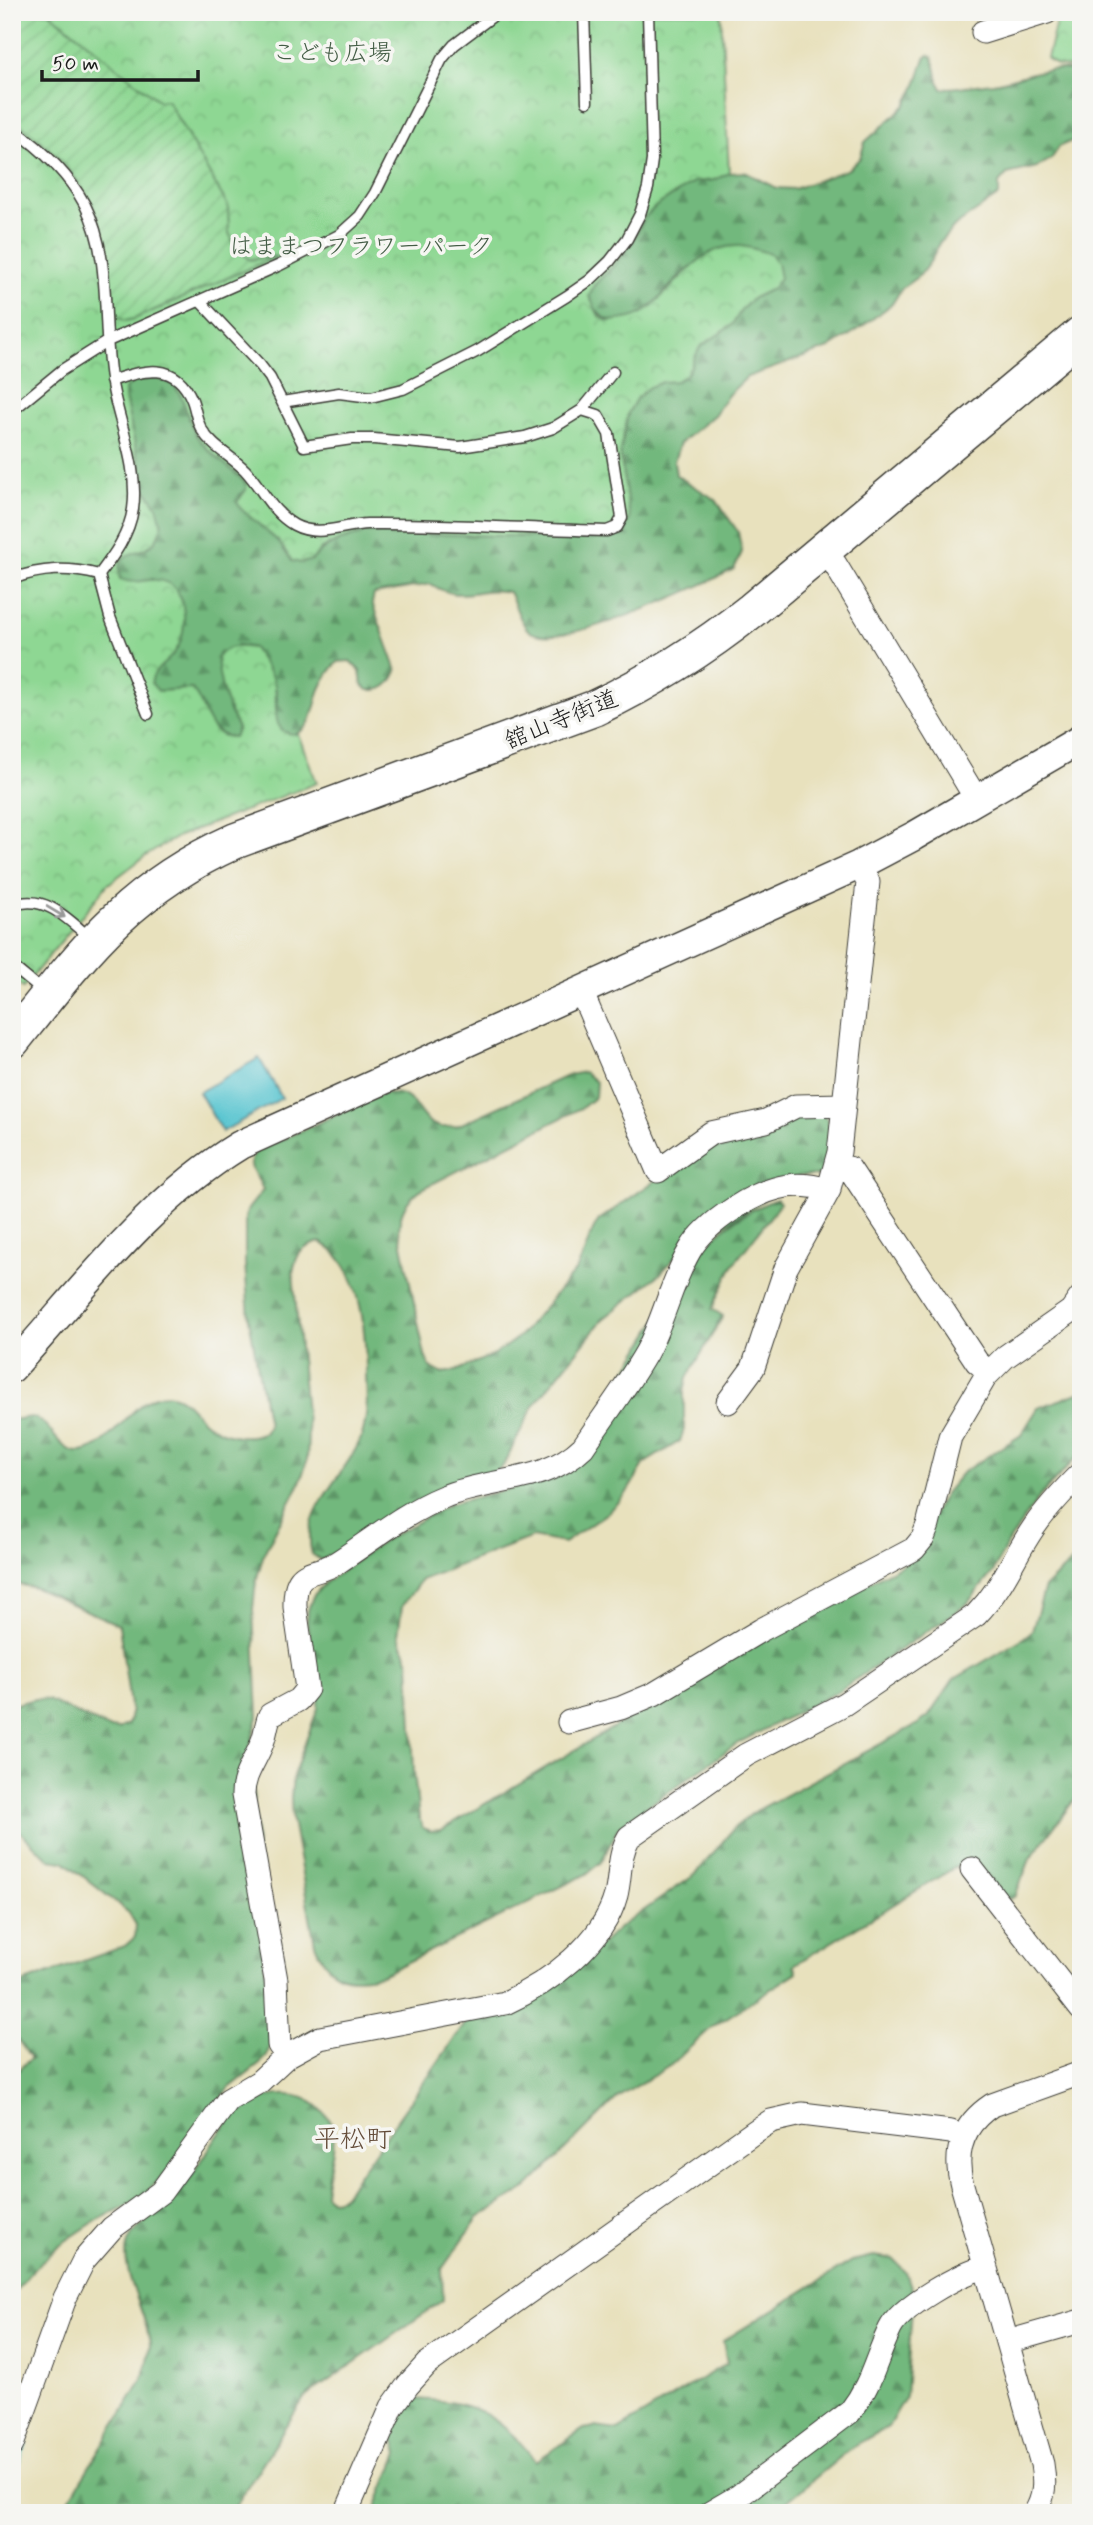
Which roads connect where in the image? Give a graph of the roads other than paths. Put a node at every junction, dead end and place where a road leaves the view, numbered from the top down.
1 (498, 12) edge
2 (584, 12) edge
3 (648, 12) edge
4 (1047, 12) edge
5 (983, 32) dead end
6 (587, 102) dead end
7 (12, 128) edge
8 (200, 301) junction
9 (1081, 334) edge
10 (108, 341) junction
11 (613, 372) dead end
12 (111, 381) junction
13 (282, 402) junction
14 (582, 410) junction
15 (12, 411) edge
16 (824, 550) junction
17 (99, 575) junction
18 (12, 579) edge
19 (148, 714) dead end
20 (1081, 739) edge
21 (977, 800) junction
22 (859, 865) junction
23 (12, 906) edge
24 (93, 941) junction
25 (12, 965) edge
26 (581, 991) junction
27 (48, 996) junction
28 (12, 1041) edge
29 (844, 1105) junction
30 (836, 1166) junction
31 (829, 1190) junction
32 (1081, 1297) edge
33 (12, 1368) edge
34 (989, 1372) junction
35 (728, 1402) dead end
36 (1081, 1473) edge
37 (569, 1721) dead end
38 (972, 1869) dead end
39 (1081, 2009) edge
40 (287, 2056) junction
41 (1081, 2073) edge
42 (962, 2138) junction
43 (985, 2267) junction
44 (1081, 2321) edge
45 (1007, 2342) junction
46 (12, 2445) edge
47 (346, 2513) edge
48 (710, 2513) edge
49 (1035, 2513) edge

1 - 8 lane
2 - 6 lane
3 - 13 lane
4 - 5 street
7 - 10 lane
8 - 10 lane
8 - 13 lane
9 - 16 main road, 舘山寺街道
10 - 12 lane
10 - 15 lane
11 - 14 lane
12 - 14 lane
12 - 17 lane
13 - 14 lane
16 - 21 street
16 - 24 main road, 舘山寺街道
17 - 18 lane
17 - 19 lane
20 - 21 street
21 - 22 street
22 - 26 street
22 - 29 street
23 -> 24 lane
24 - 27 main road, 舘山寺街道
25 - 27 lane
26 - 29 street
26 - 33 street
27 - 28 main road, 舘山寺街道
29 - 30 street
30 - 31 street
30 - 34 street
31 - 35 street
31 - 40 street
32 - 34 street
34 - 37 street
36 - 40 street
38 - 39 street
40 - 46 street
41 - 42 street
42 - 43 street
42 - 47 street
43 - 45 street
43 - 48 street
44 - 45 street
45 - 49 street

